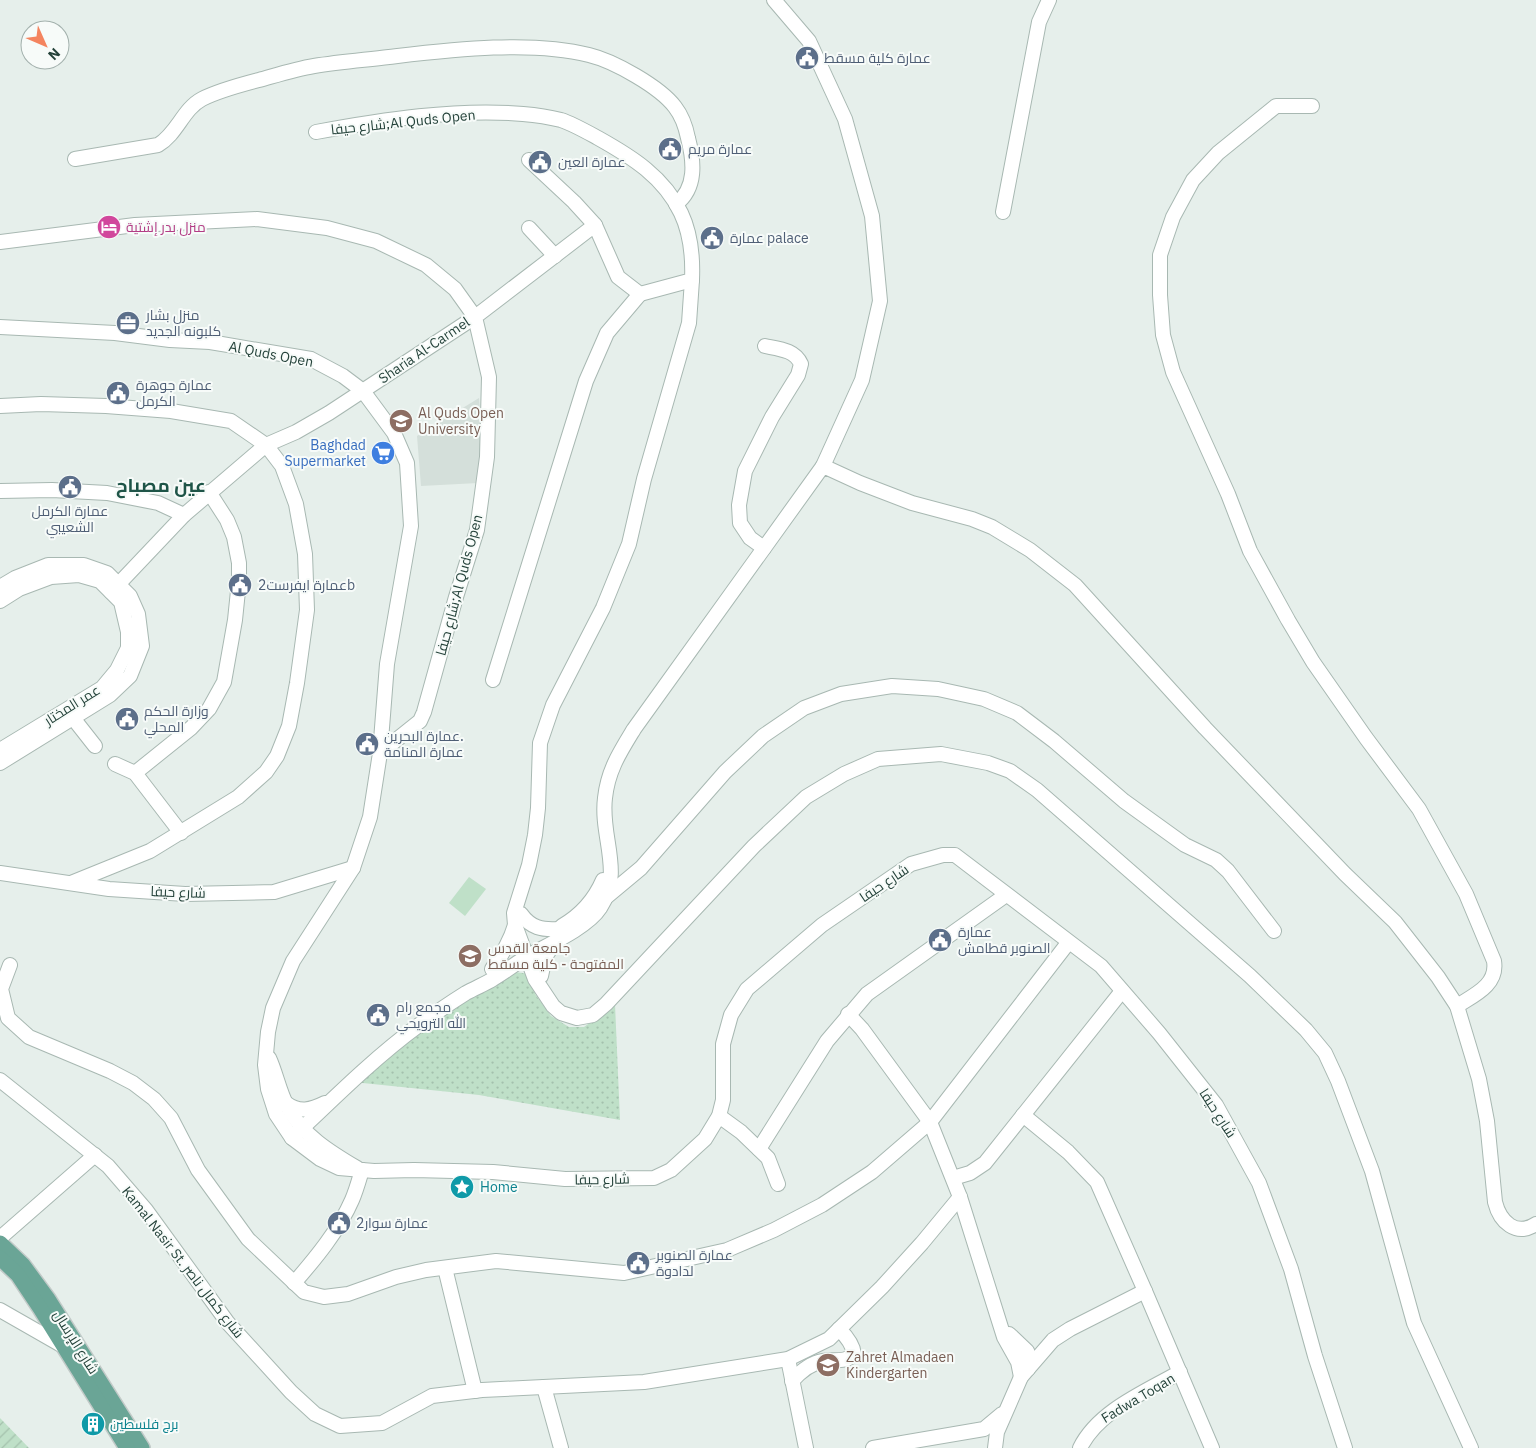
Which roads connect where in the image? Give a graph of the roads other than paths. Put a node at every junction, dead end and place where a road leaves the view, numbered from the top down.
1 (774, 0) edge
2 (1049, 0) edge
3 (1056, 0) edge
4 (1039, 22) junction
5 (1312, 106) dead end
6 (316, 132) dead end
7 (75, 159) dead end
8 (529, 160) dead end
9 (676, 204) junction
10 (1003, 212) dead end
11 (595, 225) junction
12 (529, 228) dead end
13 (0, 242) edge
14 (555, 256) junction
15 (692, 280) junction
16 (640, 294) junction
17 (475, 317) junction
18 (0, 327) edge
19 (766, 346) dead end
20 (363, 391) junction
21 (0, 406) edge
22 (266, 445) junction
23 (823, 466) junction
24 (0, 491) edge
25 (209, 492) junction
26 (184, 515) junction
27 (764, 548) junction
28 (0, 587) edge
29 (115, 588) junction
30 (0, 601) edge
31 (493, 680) dead end
32 (68, 715) junction
33 (95, 746) dead end
34 (0, 750) edge
35 (380, 754) junction
36 (0, 763) edge
37 (115, 764) dead end
38 (135, 773) junction
39 (370, 817) joint
40 (181, 833) junction
41 (610, 855) junction
42 (353, 868) junction
43 (0, 873) edge
44 (70, 883) junction
45 (1006, 895) junction
46 (605, 898) junction
47 (518, 920) junction
48 (1274, 930) dead end
49 (557, 934) junction
50 (1068, 943) junction
51 (528, 952) junction
52 (10, 965) dead end
53 (499, 970) junction
54 (538, 977) junction
55 (1122, 992) junction
56 (1457, 1006) junction
57 (848, 1014) junction
58 (267, 1051) junction
59 (0, 1080) edge
60 (335, 1098) junction
61 (286, 1103) junction
62 (1023, 1115) junction
63 (719, 1116) junction
64 (930, 1122) junction
65 (303, 1127) junction
66 (292, 1138) junction
67 (324, 1149) junction
68 (759, 1149) junction
69 (95, 1156) junction
70 (985, 1163) junction
71 (362, 1170) junction
72 (953, 1178) junction
73 (778, 1184) dead end
74 (960, 1195) junction
75 (1536, 1224) edge
76 (0, 1238) edge
77 (0, 1243) edge
78 (0, 1258) edge
79 (445, 1268) junction
80 (294, 1283) junction
81 (1145, 1291) junction
82 (0, 1310) edge
83 (1002, 1327) junction
84 (839, 1329) junction
85 (1014, 1339) junction
86 (1053, 1340) junction
87 (63, 1346) junction
88 (788, 1359) junction
89 (1180, 1372) junction
90 (1025, 1373) junction
91 (792, 1381) junction
92 (544, 1387) junction
93 (475, 1391) junction
94 (1008, 1410) junction
95 (959, 1434) junction
96 (127, 1448) edge
97 (142, 1448) edge
98 (561, 1448) edge
99 (806, 1448) edge
100 (873, 1448) edge
101 (994, 1448) edge
102 (1080, 1448) edge
103 (1212, 1448) edge
104 (1345, 1448) edge
105 (1471, 1448) edge

1 - 23 street
2 - 4 street
3 - 4 street
4 - 10 street
5 - 56 street
6 - 9 street, شارع حيفا;Al Quds Open
7 - 9 street
8 - 11 street
9 - 15 street, شارع حيفا;Al Quds Open
11 - 14 street
11 - 16 street
12 - 14 street
13 - 17 street, Sharia Al-Carmel
14 - 17 street
15 - 16 street
15 - 47 street, شارع حيفا;Al Quds Open
16 - 31 street
17 - 20 street, Sharia Al-Carmel
17 - 35 street, شارع حيفا;Al Quds Open
18 - 20 street, Al Quds Open
19 - 27 street
20 - 22 street, Sharia Al-Carmel
20 - 35 street, Al Quds Open
21 - 22 street
22 - 25 street, Sharia Al-Carmel
22 - 40 street
23 - 27 street
23 - 56 street
24 - 26 street
25 - 26 street, Sharia Al-Carmel
25 - 38 street
26 - 29 street, Sharia Al-Carmel
27 - 41 street
28 - 29 street
29 - 30 street
29 - 32 street
32 - 33 street
32 - 34 street, عمر المختار
32 - 36 street
35 - 39 street, Al Quds Open
37 - 38 street
38 - 40 street
39 - 42 street, شارع حيفا
40 - 44 street
41 - 46 street
41 - 49 street
42 - 44 street, شارع حيفا
42 - 58 street, شارع حيفا
43 - 44 street, شارع حيفا
45 - 50 street, شارع حيفا
45 - 57 street
45 - 63 street, شارع حيفا
46 - 48 street
46 - 49 street
47 - 49 street
47 - 51 street
47 - 53 street
49 - 51 street
49 - 54 street
50 - 55 street, شارع حيفا
50 - 64 street
51 - 53 street
51 - 54 street
52 - 80 street
53 - 54 street
53 - 60 street
54 - 105 street
55 - 62 street, Kamal Nasir St. شارع كمال ناصر
55 - 104 street, شارع حيفا
56 - 75 street
57 - 64 street
57 - 68 street
58 - 61 street, شارع حيفا
58 - 66 street, شارع حيفا
59 - 69 street, Kamal Nasir St. شارع كمال ناصر
60 - 61 street
60 - 65 street
60 - 67 street
61 - 65 street, شارع حيفا
62 - 70 street, Kamal Nasir St. شارع كمال ناصر
62 - 81 street
63 - 68 street
63 - 71 street, شارع حيفا
64 - 72 street
64 - 79 street
65 - 66 street
65 - 67 street, شارع حيفا
66 - 71 street, شارع حيفا
67 - 71 street, شارع حيفا
68 - 73 street
69 - 76 street
69 - 93 street, Kamal Nasir St. شارع كمال ناصر
70 - 72 street
70 - 74 street, Kamal Nasir St. شارع كمال ناصر
71 - 80 street
72 - 74 street
74 - 83 street
74 - 84 street, Kamal Nasir St. شارع كمال ناصر
77 - 97 main road, شارع الإرسال
78 - 87 main road, شارع الإرسال
79 - 80 street
79 - 93 street
81 - 86 street
81 - 89 street
82 - 87 street
83 - 85 street
83 - 90 street
84 - 88 street, Kamal Nasir St. شارع كمال ناصر
84 - 91 street
85 - 86 street
85 - 90 street
86 - 90 street
87 - 96 main road, شارع الإرسال
88 - 91 street
88 - 92 street, Kamal Nasir St. شارع كمال ناصر
89 - 102 street, Fadwa Toqan
89 - 103 street
90 - 94 street
91 - 99 street
92 - 93 street, Kamal Nasir St. شارع كمال ناصر
92 - 98 street
94 - 95 street
94 - 101 street
95 - 100 street
95 - 101 street

